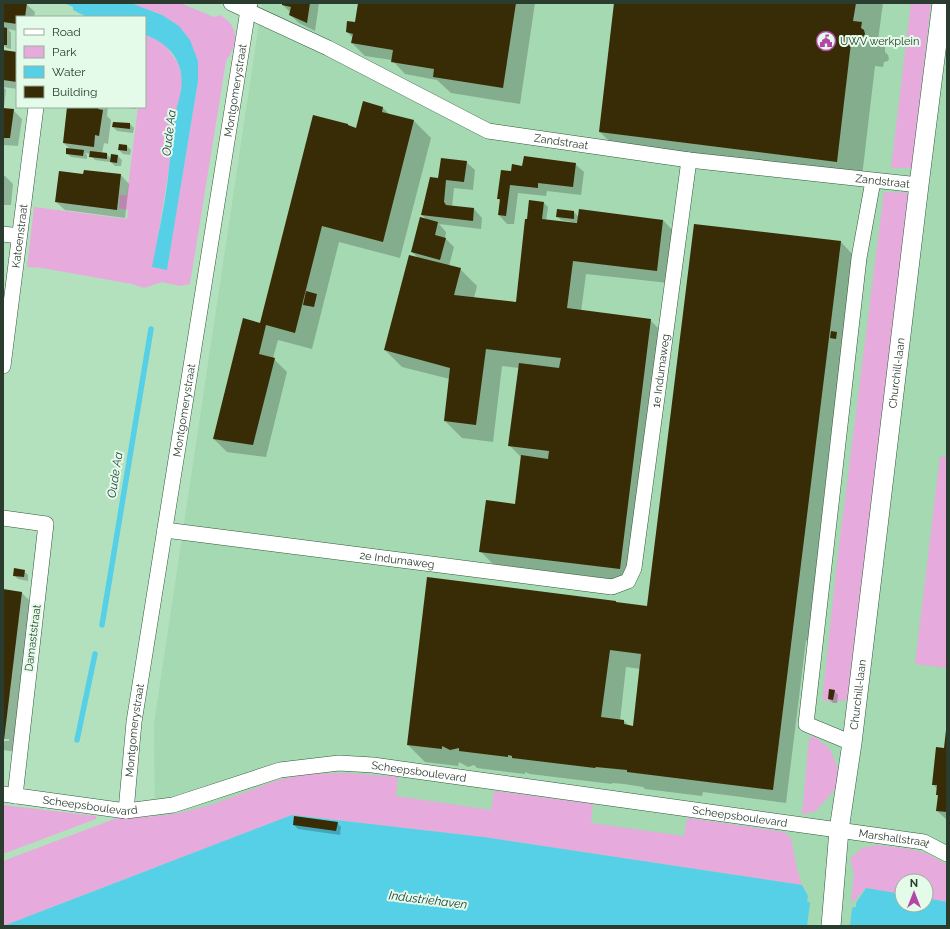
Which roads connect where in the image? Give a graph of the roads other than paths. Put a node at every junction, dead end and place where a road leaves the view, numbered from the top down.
1 (231, 3) edge
2 (942, 3) edge
3 (249, 6) edge
4 (943, 30) edge
5 (36, 108) edge
6 (688, 160) junction
7 (873, 181) junction
8 (919, 185) junction
9 (3, 234) edge
10 (19, 236) junction
11 (3, 366) edge
12 (3, 518) edge
13 (165, 530) junction
14 (628, 581) joint
15 (852, 743) junction
16 (9, 795) edge
17 (126, 811) junction
18 (840, 830) junction
19 (947, 854) edge
20 (831, 926) edge

1 - 3 street, Zandstraat
2 - 4 street, Churchill-laan
3 - 6 street, Zandstraat
3 - 13 street, Montgomerystraat
4 - 8 street, Churchill-laan
5 - 10 street, Katoenstraat
6 - 7 street, Zandstraat
6 - 14 street, 1e Indumaweg
7 - 8 street, Zandstraat
7 - 15 street, Churchill-laan
8 - 15 street, Churchill-laan
9 - 10 street
10 - 11 street, Katoenstraat
12 - 16 street, Damaststraat
13 - 14 street, 2e Indumaweg
13 - 17 street, Montgomerystraat
15 - 18 street, Churchill-laan
16 - 17 street, Scheepsboulevard
17 - 18 street, Scheepsboulevard
18 - 19 street, Marshallstraat
18 - 20 street, Churchill-laan

